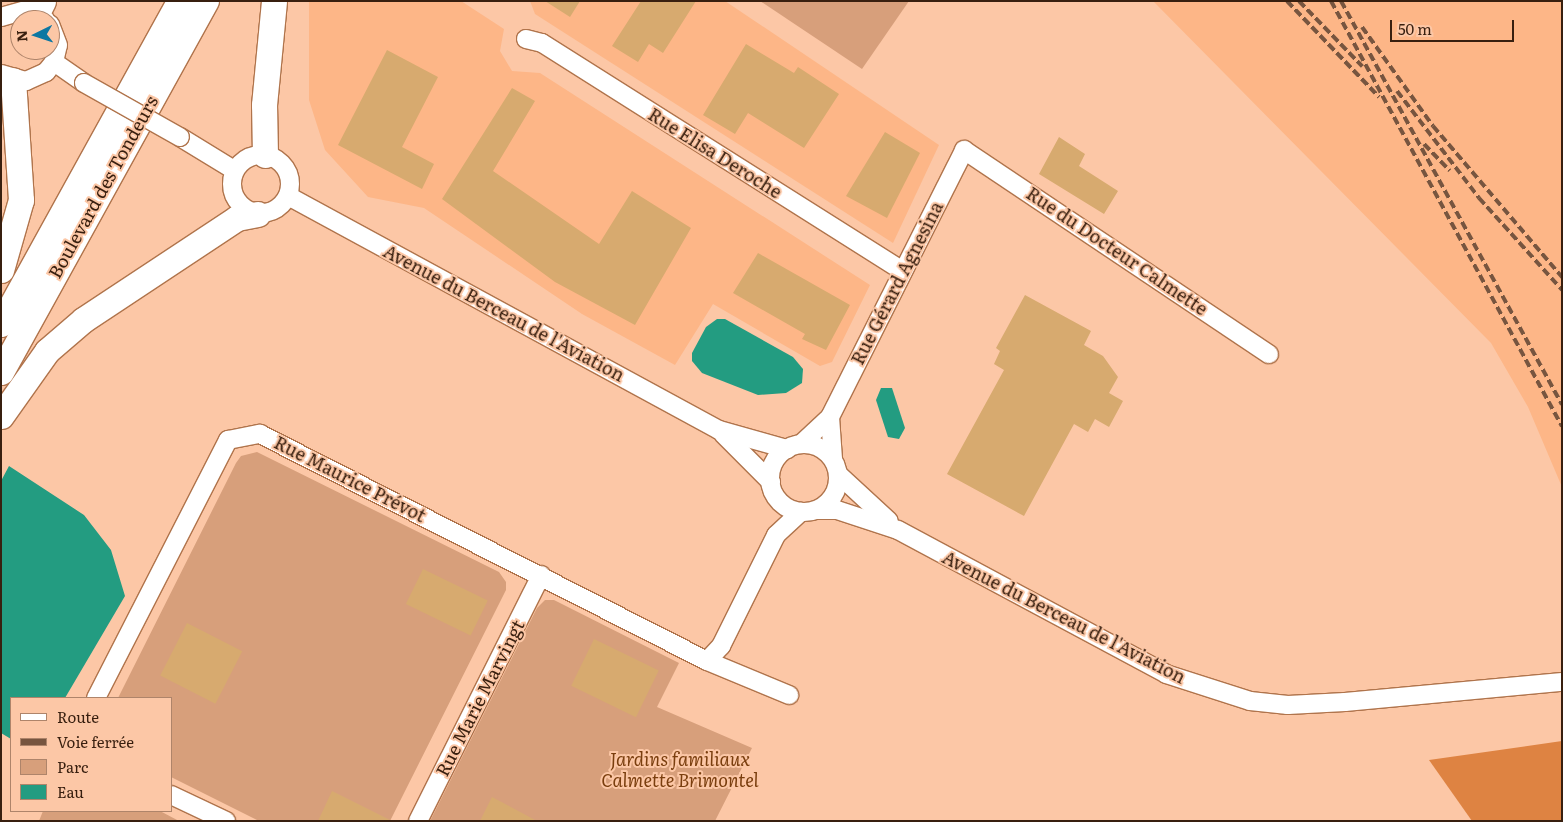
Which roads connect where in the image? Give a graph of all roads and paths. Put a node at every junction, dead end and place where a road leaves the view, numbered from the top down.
1 (179, 1) edge
2 (206, 1) edge
3 (274, 1) edge
4 (526, 39) dead end
5 (54, 62) joint
6 (7, 77) edge
7 (964, 150) joint
8 (265, 155) junction
9 (234, 170) junction
10 (288, 196) junction
11 (258, 214) junction
12 (1, 270) edge
13 (903, 271) junction
14 (1, 324) edge
15 (1269, 354) dead end
16 (1, 372) edge
17 (1, 416) edge
18 (830, 417) junction
19 (719, 430) junction
20 (794, 447) junction
21 (835, 466) junction
22 (774, 490) junction
23 (809, 511) junction
24 (898, 530) junction
25 (776, 535) junction
26 (541, 575) junction
27 (707, 661) junction
28 (1562, 682) edge
29 (789, 695) dead end
30 (97, 697) edge
31 (172, 795) edge
32 (226, 821) edge
33 (418, 821) edge

1 - 14 highway, Boulevard des Tondeurs
2 - 16 highway, Boulevard des Tondeurs
3 - 8 highway
4 - 13 street, Rue Elisa Deroche
5 - 6 street
5 - 9 street, bridge
6 - 12 highway
7 - 13 street, Rue Gérard Agnesina
7 - 15 street, Rue du Docteur Calmette
8 - 9 street
8 - 10 street
9 - 11 street
10 - 11 street
10 - 19 street, Avenue du Berceau de l'Aviation
11 - 17 highway
13 - 18 street, Rue Gérard Agnesina
18 - 20 street, Rue Gérard Agnesina
18 - 21 street, Rue Gérard Agnesina
19 - 20 street, Avenue du Berceau de l'Aviation
19 - 22 street, Avenue du Berceau de l'Aviation
20 - 21 street
20 - 22 street
21 - 23 street
21 - 24 street, Avenue du Berceau de l'Aviation
22 - 23 street
22 - 25 street
23 - 24 street, Avenue du Berceau de l'Aviation
23 - 25 street
24 - 28 street, Avenue du Berceau de l'Aviation
25 - 27 street
26 - 27 street
26 - 30 street, Rue Maurice Prévot
26 - 33 street, Rue Marie Marvingt
27 - 29 street
31 - 32 street

